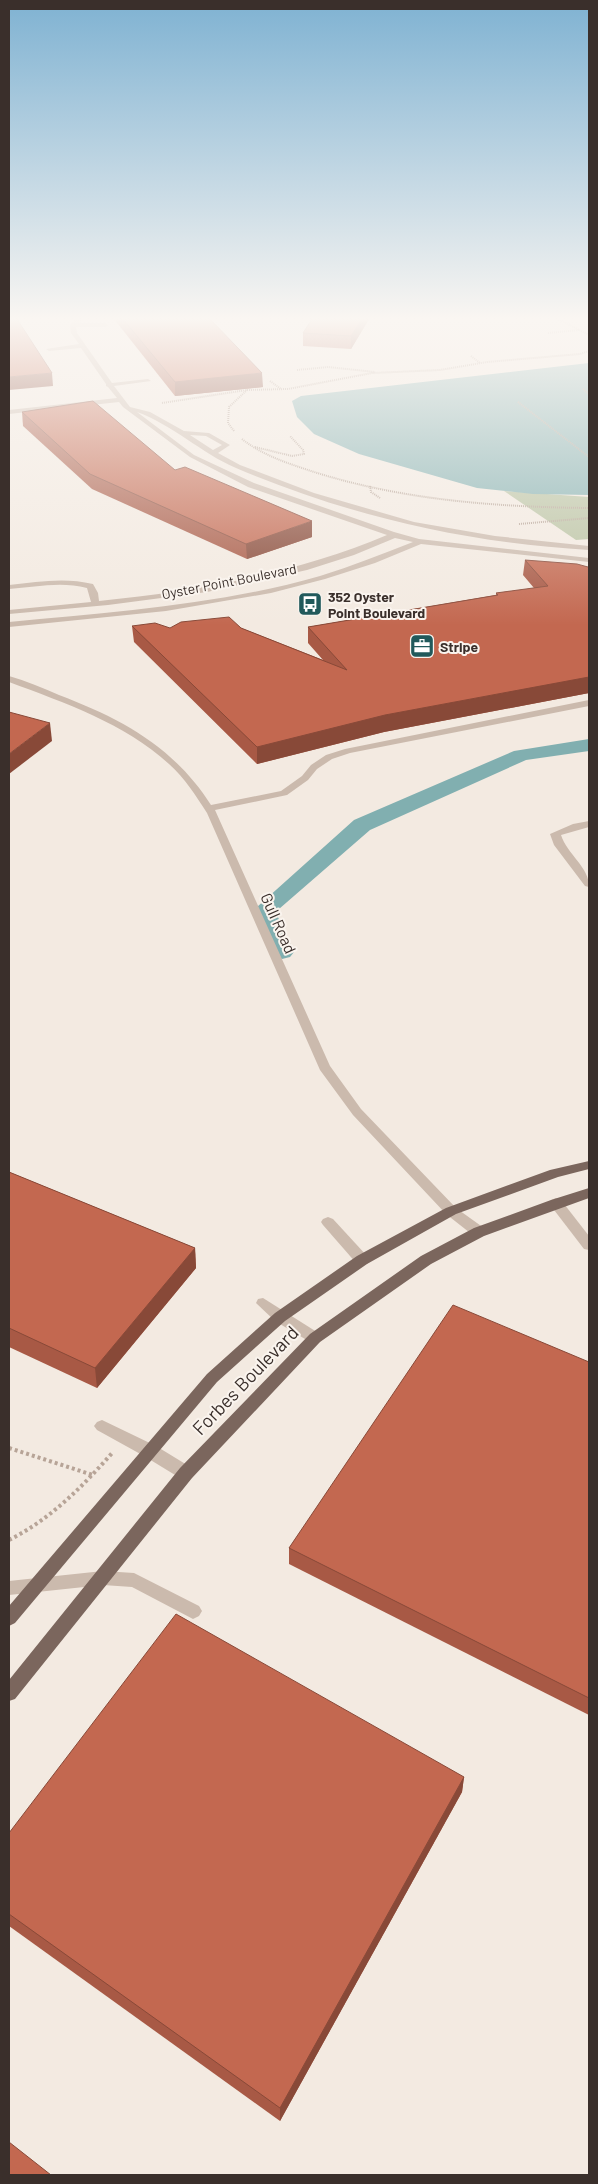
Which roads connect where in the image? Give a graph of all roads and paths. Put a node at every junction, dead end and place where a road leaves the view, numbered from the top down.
1 (146, 421) edge
2 (164, 421) edge
3 (228, 421) edge
4 (542, 421) edge
5 (185, 433) junction
6 (236, 433) dead end
7 (290, 436) dead end
8 (240, 437) dead end
9 (252, 446) junction
10 (214, 453) junction
11 (589, 457) edge
12 (230, 462) junction
13 (213, 466) junction
14 (370, 486) junction
15 (387, 502) dead end
16 (589, 508) edge
17 (589, 518) edge
18 (416, 524) junction
19 (512, 524) dead end
20 (439, 530) junction
21 (394, 536) junction
22 (419, 541) junction
23 (589, 548) edge
24 (589, 560) edge
25 (39, 573) dead end
26 (44, 584) junction
27 (9, 587) edge
28 (95, 603) junction
29 (9, 612) edge
30 (9, 625) edge
31 (9, 679) edge
32 (589, 703) edge
33 (209, 808) junction
34 (589, 824) edge
35 (589, 884) edge
36 (589, 1165) edge
37 (589, 1193) edge
38 (556, 1203) junction
39 (451, 1210) junction
40 (328, 1222) dead end
41 (478, 1232) junction
42 (589, 1245) edge
43 (362, 1260) junction
44 (263, 1303) dead end
45 (280, 1317) junction
46 (315, 1338) junction
47 (102, 1426) dead end
48 (124, 1438) junction
49 (9, 1448) edge
50 (150, 1451) junction
51 (186, 1473) junction
52 (93, 1475) junction
53 (9, 1540) edge
54 (103, 1578) junction
55 (37, 1585) junction
56 (9, 1588) edge
57 (193, 1611) dead end
58 (9, 1618) edge
59 (9, 1694) edge

1 - 13 street, Oyster Point Boulevard
2 - 5 street
3 - 6 path
4 - 11 path
5 - 10 street
5 - 10 street
7 - 9 path
8 - 9 path
9 - 14 path
10 - 12 street
12 - 13 street
12 - 18 street
13 - 21 street, Oyster Point Boulevard
14 - 15 path
14 - 16 path
17 - 19 path
18 - 20 street
18 - 21 street, Oyster Point Boulevard
20 - 22 street, Oyster Point Boulevard
20 - 23 street
21 - 22 street, Oyster Point Boulevard
21 - 28 street, Oyster Point Boulevard
22 - 24 street, Oyster Point Boulevard
22 - 30 street, Oyster Point Boulevard
25 - 26 street
26 - 27 street
26 - 28 street
28 - 29 street, Oyster Point Boulevard
31 - 33 street, Gull Road
32 - 33 street
33 - 39 street, Gull Road
34 - 35 street
36 - 39 main road, Forbes Boulevard
37 - 38 main road, Forbes Boulevard
38 - 41 main road, Forbes Boulevard
38 - 42 street
39 - 41 street, Gull Road
39 - 43 main road, Forbes Boulevard
40 - 43 street
41 - 46 main road, Forbes Boulevard
43 - 45 main road, Forbes Boulevard
44 - 45 street
45 - 46 street
45 - 50 main road, Forbes Boulevard
46 - 51 main road, Forbes Boulevard
47 - 48 street
48 - 50 street
48 - 52 path
49 - 52 path
50 - 51 street
50 - 55 main road, Forbes Boulevard
51 - 54 main road, Forbes Boulevard
52 - 53 path
54 - 55 street
54 - 57 street
54 - 59 main road, Forbes Boulevard
55 - 56 street
55 - 58 main road, Forbes Boulevard

